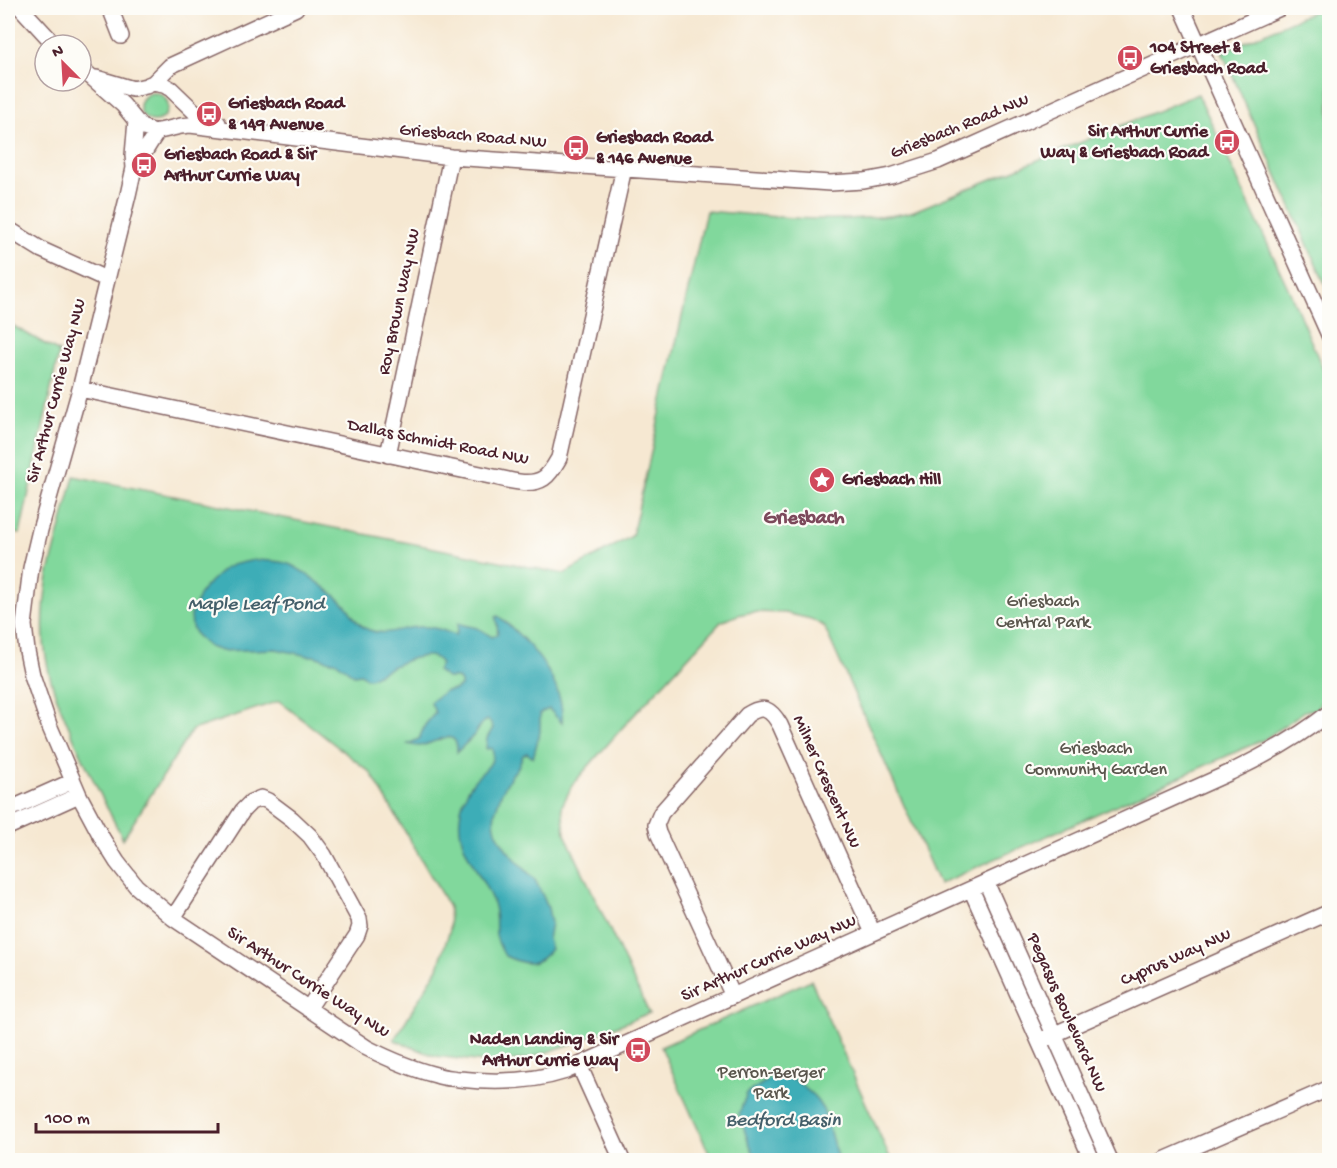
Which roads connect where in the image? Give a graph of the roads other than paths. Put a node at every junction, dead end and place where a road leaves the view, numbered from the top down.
1 (21, 8) edge
2 (110, 8) edge
3 (296, 8) edge
4 (1182, 8) edge
5 (1280, 8) edge
6 (44, 33) edge
7 (122, 36) dead end
8 (1198, 45) junction
9 (189, 57) junction
10 (93, 75) edge
11 (93, 79) edge
12 (150, 85) junction
13 (176, 95) junction
14 (135, 120) junction
15 (162, 130) junction
16 (239, 131) junction
17 (451, 158) junction
18 (134, 168) junction
19 (624, 168) junction
20 (8, 229) edge
21 (106, 279) junction
22 (1329, 337) edge
23 (80, 389) junction
24 (388, 455) junction
25 (1329, 712) edge
26 (73, 781) junction
27 (79, 795) junction
28 (8, 810) edge
29 (8, 827) edge
30 (986, 882) junction
31 (971, 889) junction
32 (1329, 912) edge
33 (173, 918) junction
34 (873, 933) junction
35 (733, 996) junction
36 (308, 1009) junction
37 (1054, 1034) junction
38 (1039, 1041) junction
39 (579, 1065) junction
40 (1329, 1088) edge
41 (622, 1161) edge
42 (1092, 1161) edge
43 (1110, 1161) edge
44 (1164, 1161) edge

1 - 6 street
2 - 7 street
3 - 9 street
4 - 8 street
5 - 8 street, Griesbach Road NW
8 - 19 street, Griesbach Road NW
8 - 22 street
9 - 12 street
9 - 13 street
10 - 12 street, Griesbach Road NW
11 - 14 street, Griesbach Road NW
12 - 13 street, Griesbach Road NW
12 - 14 street, Sir Arthur Currie Way NW
13 - 15 street
13 - 16 street, Griesbach Road NW
14 - 15 street, Griesbach Road NW
14 - 18 street, Sir Arthur Currie Way NW
15 - 16 street, Griesbach Road NW
15 - 18 street, Sir Arthur Currie Way NW
16 - 17 street, Griesbach Road NW
17 - 19 street, Griesbach Road NW
17 - 24 street, Roy Brown Way NW
18 - 21 street, Sir Arthur Currie Way NW
19 - 24 street, Dallas Schmidt Road NW
20 - 21 street
21 - 23 street, Sir Arthur Currie Way NW
23 - 24 street, Dallas Schmidt Road NW
23 - 26 street, Sir Arthur Currie Way NW
25 - 30 street, Sir Arthur Currie Way NW
26 - 27 street, Sir Arthur Currie Way NW
26 - 28 street
27 - 29 street
27 - 33 street, Sir Arthur Currie Way NW
30 - 31 street, Sir Arthur Currie Way NW
30 - 37 street, Pegasus Boulevard NW
31 - 34 street, Sir Arthur Currie Way NW
31 - 38 street, Pegasus Boulevard NW
32 - 37 street, Cyprus Way NW
33 - 36 street, Sir Arthur Currie Way NW
33 - 36 street
34 - 35 street, Sir Arthur Currie Way NW
34 - 35 street, Milner Crescent NW
35 - 39 street, Sir Arthur Currie Way NW
36 - 39 street, Sir Arthur Currie Way NW
37 - 38 street, Cyprus Way NW
37 - 43 street, Pegasus Boulevard NW
38 - 42 street, Pegasus Boulevard NW
39 - 41 street
40 - 44 street

